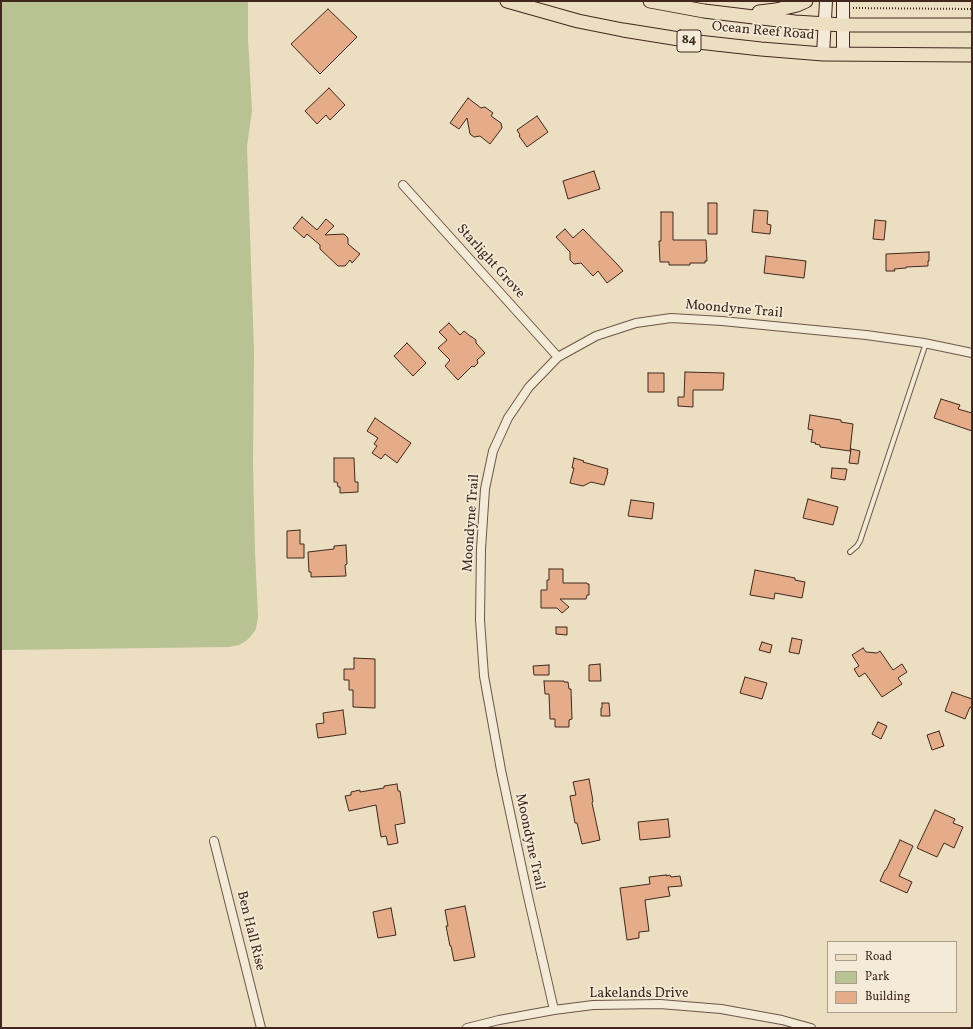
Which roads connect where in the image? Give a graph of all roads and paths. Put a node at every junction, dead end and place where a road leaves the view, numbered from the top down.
1 (508, 1) edge
2 (650, 1) edge
3 (806, 1) edge
4 (826, 1) edge
5 (843, 5) edge
6 (972, 9) edge
7 (728, 14) junction
8 (825, 24) junction
9 (843, 25) junction
10 (972, 26) edge
11 (823, 54) junction
12 (843, 54) junction
13 (972, 55) edge
14 (403, 185) dead end
15 (926, 343) junction
16 (972, 353) edge
17 (558, 357) junction
18 (850, 552) dead end
19 (214, 841) dead end
20 (554, 1010) junction
21 (260, 1028) edge
22 (467, 1028) edge
23 (811, 1028) edge

1 - 11 main road, Ocean Reef Road / 84
2 - 7 main road, Ocean Reef Road / 84
3 - 7 main road
4 - 8 street
5 - 6 path
5 - 9 street
7 - 8 main road, Ocean Reef Road / 84
8 - 9 main road, Ocean Reef Road / 84
8 - 11 street
9 - 10 main road, Ocean Reef Road / 84
9 - 12 street
11 - 12 main road, Ocean Reef Road / 84
12 - 13 main road, Ocean Reef Road / 84
14 - 17 street, Starlight Grove
15 - 16 street, Moondyne Trail
15 - 17 street, Moondyne Trail
15 - 18 lane
17 - 20 street, Moondyne Trail
19 - 21 street, Ben Hall Rise
20 - 22 street, Lakelands Drive
20 - 23 street, Lakelands Drive

